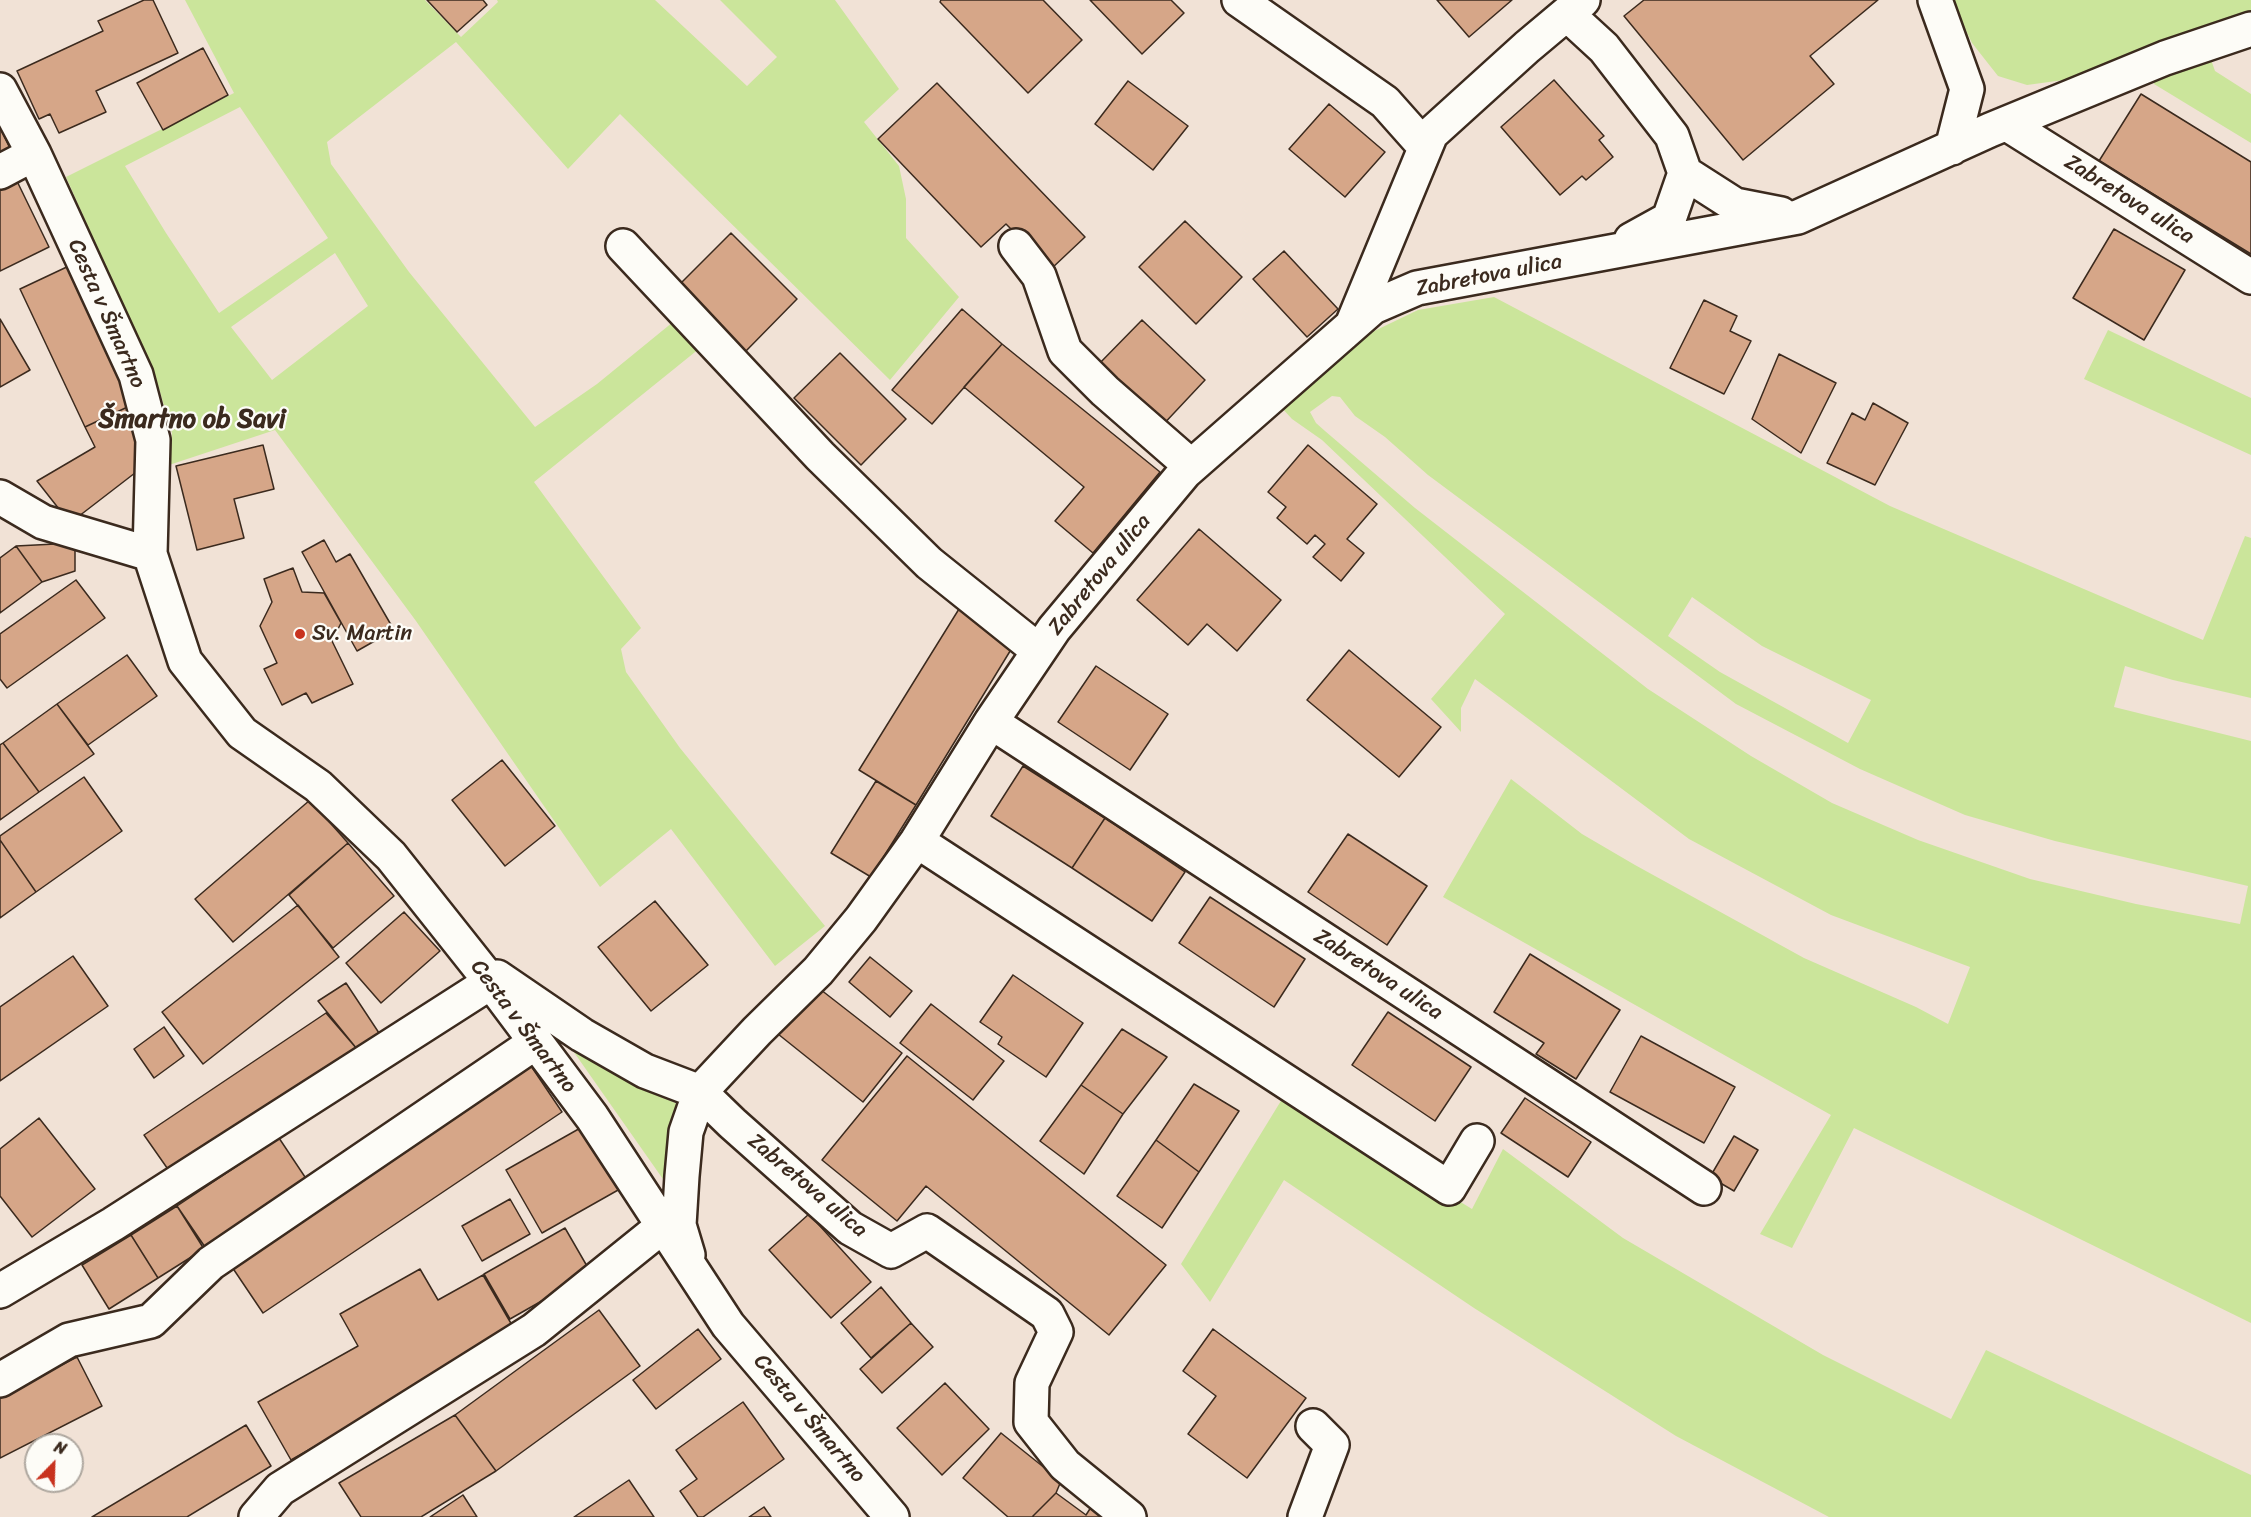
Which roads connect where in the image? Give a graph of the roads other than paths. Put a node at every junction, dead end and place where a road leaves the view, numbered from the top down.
1 (1239, 0) edge
2 (1935, 0) edge
3 (1575, 7) edge
4 (2251, 29) edge
5 (0, 90) edge
6 (2007, 124) junction
7 (1425, 147) junction
8 (1952, 148) junction
9 (34, 154) junction
10 (0, 172) edge
11 (1684, 173) junction
12 (1798, 217) junction
13 (622, 246) dead end
14 (1016, 246) dead end
15 (1608, 253) junction
16 (2251, 277) edge
17 (1351, 327) junction
18 (1191, 466) junction
19 (0, 497) edge
20 (150, 554) junction
21 (1039, 651) junction
22 (991, 722) junction
23 (917, 841) junction
24 (482, 972) junction
25 (536, 1042) junction
26 (700, 1092) junction
27 (1477, 1142) dead end
28 (1704, 1188) dead end
29 (663, 1226) junction
30 (692, 1271) junction
31 (0, 1291) edge
32 (0, 1380) edge
33 (1313, 1426) dead end
34 (256, 1517) edge
35 (892, 1517) edge
36 (1129, 1517) edge
37 (1305, 1517) edge

1 - 7 street
2 - 8 street
3 - 7 street
3 - 11 street
4 - 6 street, Zabretova ulica
5 - 9 street, Cesta v Šmartno
6 - 8 street, Zabretova ulica
6 - 16 street, Zabretova ulica
7 - 17 street
8 - 12 street, Zabretova ulica
9 - 10 street
9 - 20 street, Cesta v Šmartno
11 - 12 street
11 - 15 street
12 - 15 street, Zabretova ulica
13 - 21 street
14 - 18 street
15 - 17 street, Zabretova ulica
17 - 18 street, Zabretova ulica
18 - 21 street, Zabretova ulica
19 - 20 street
20 - 24 street, Cesta v Šmartno
21 - 22 street, Zabretova ulica
22 - 23 street, Zabretova ulica
22 - 28 street, Zabretova ulica
23 - 26 street, Zabretova ulica
23 - 27 street
24 - 25 street, Cesta v Šmartno
24 - 26 street
24 - 31 street
25 - 29 street, Cesta v Šmartno
25 - 32 street
26 - 30 street
26 - 36 street, Zabretova ulica
29 - 30 street, Cesta v Šmartno
29 - 34 street
30 - 35 street, Cesta v Šmartno
33 - 37 street

